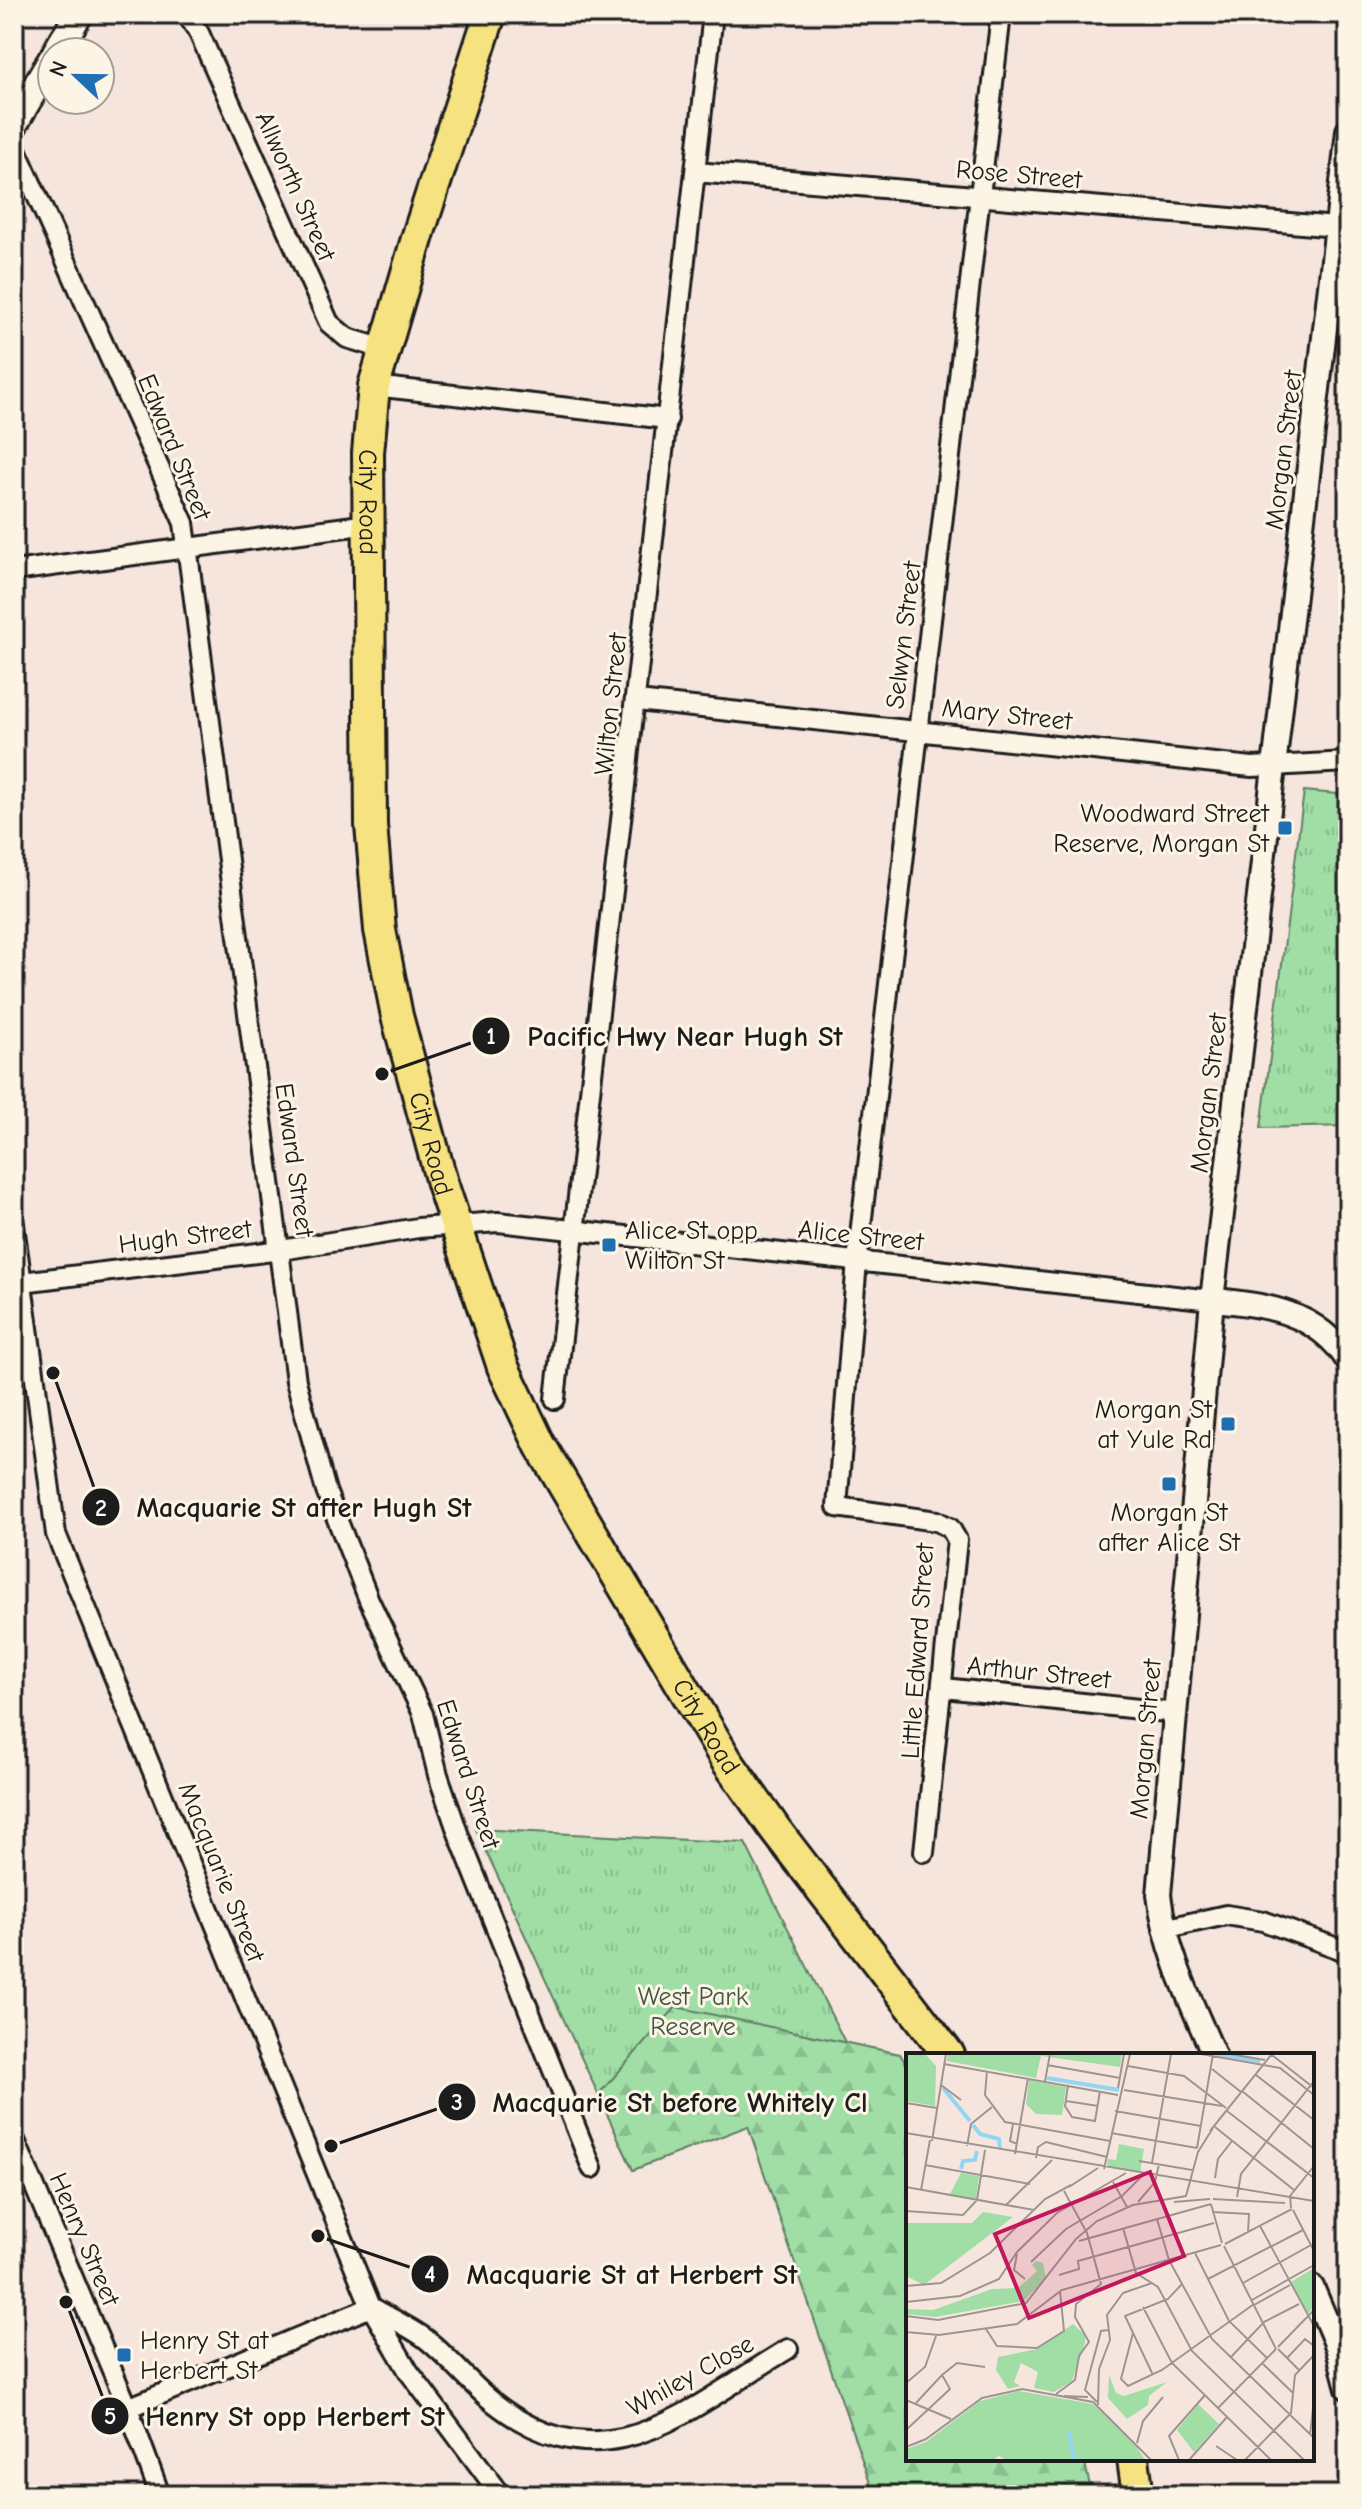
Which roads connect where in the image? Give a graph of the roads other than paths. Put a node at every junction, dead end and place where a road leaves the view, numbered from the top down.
1 (79, 14) edge
2 (187, 14) edge
3 (490, 14) edge
4 (713, 14) edge
5 (1001, 14) edge
6 (66, 36) edge
7 (36, 86) edge
8 (14, 124) edge
9 (1348, 131) edge
10 (14, 145) edge
11 (696, 172) junction
12 (980, 197) junction
13 (1342, 228) edge
14 (384, 349) junction
15 (374, 386) junction
16 (668, 419) junction
17 (369, 524) junction
18 (186, 550) junction
19 (14, 571) edge
20 (637, 701) junction
21 (918, 730) junction
22 (1348, 762) edge
23 (1275, 767) junction
24 (457, 1224) junction
25 (14, 1225) edge
26 (576, 1229) junction
27 (281, 1250) junction
28 (857, 1261) junction
29 (18, 1283) edge
30 (1212, 1300) junction
31 (1348, 1361) edge
32 (555, 1399) dead end
33 (944, 1688) junction
34 (1176, 1713) junction
35 (924, 1852) dead end
36 (1163, 1929) junction
37 (1348, 1952) edge
38 (947, 2053) edge
39 (1213, 2053) edge
40 (14, 2138) edge
41 (592, 2168) dead end
42 (1314, 2291) edge
43 (371, 2307) junction
44 (1342, 2344) edge
45 (788, 2349) dead end
46 (1348, 2388) edge
47 (128, 2408) junction
48 (1133, 2461) edge
49 (160, 2495) edge
50 (501, 2495) edge
51 (1138, 2495) edge

1 - 6 main road
2 - 14 street, Allworth Street
3 - 14 highway, City Road
4 - 11 street, Wilton Street
5 - 12 street, Selwyn Street
7 - 8 main road
9 - 13 street, Morgan Street
10 - 18 street, Edward Street
11 - 12 street, Rose Street
11 - 16 street, Wilton Street
12 - 13 street, Rose Street
12 - 21 street, Selwyn Street
13 - 23 street, Morgan Street
14 - 15 highway, City Road
15 - 16 street
15 - 17 highway, City Road
16 - 20 street, Wilton Street
17 - 18 street
17 - 24 highway, City Road
18 - 19 street
18 - 27 street, Edward Street
20 - 21 street, Mary Street
20 - 26 street, Wilton Street
21 - 23 street, Mary Street
21 - 28 street, Selwyn Street
22 - 23 street, Mary Street
23 - 30 street, Morgan Street
24 - 26 street, Alice Street
24 - 27 street, Hugh Street
24 - 38 highway, City Road
25 - 29 street, Macquarie Street
26 - 28 street, Alice Street
26 - 32 street, Wilton Street
27 - 29 street, Hugh Street
27 - 41 street, Edward Street
28 - 30 street, Alice Street
28 - 33 street, Little Edward Street
29 - 43 street, Macquarie Street
30 - 31 street
30 - 34 street, Morgan Street
33 - 34 street, Arthur Street
33 - 35 street, Little Edward Street
34 - 36 street, Morgan Street
36 - 37 street
36 - 39 street, Morgan Street
40 - 47 street, Henry Street
42 - 44 street
43 - 45 street, Whiley Close
43 - 47 street
43 - 50 street, Macquarie Street
44 - 46 street
47 - 49 street, Henry Street
48 - 51 highway

